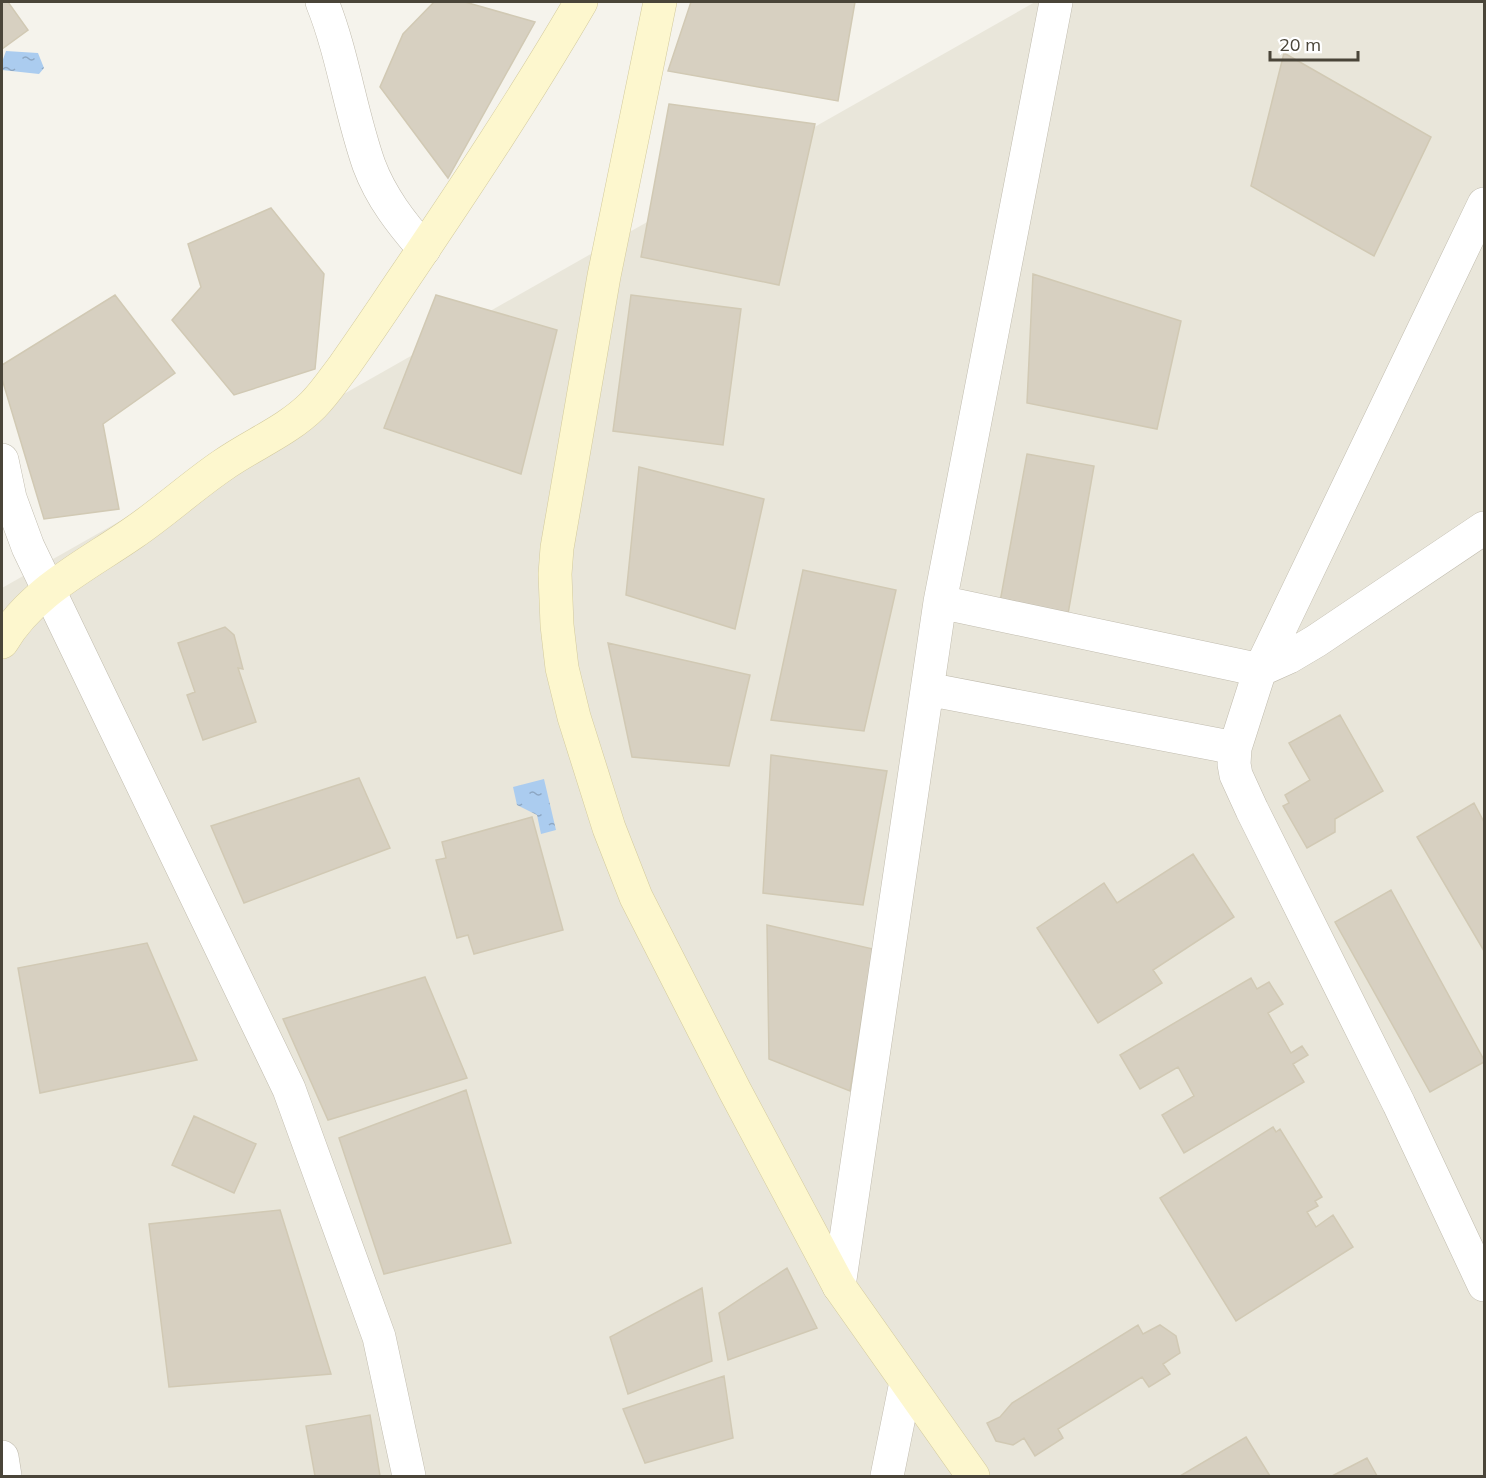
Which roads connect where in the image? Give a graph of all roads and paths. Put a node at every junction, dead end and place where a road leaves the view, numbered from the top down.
1 (322, 2) edge
2 (581, 2) edge
3 (660, 2) edge
4 (1056, 2) edge
5 (1482, 216) edge
6 (424, 249) junction
7 (2, 460) edge
8 (1485, 528) edge
9 (49, 589) junction
10 (940, 602) junction
11 (2, 642) edge
12 (1260, 670) junction
13 (927, 689) junction
14 (1234, 748) junction
15 (1485, 1285) edge
16 (839, 1286) junction
17 (906, 1382) junction
18 (2, 1457) edge
19 (5, 1476) edge
20 (409, 1476) edge
21 (887, 1476) edge
22 (973, 1476) edge

1 - 6 street
2 - 6 street
3 - 16 street
4 - 10 street
5 - 12 street
6 - 9 street
7 - 9 street
8 - 12 street
9 - 11 street
9 - 20 street
10 - 12 street
10 - 13 street
12 - 14 street
13 - 14 street
13 - 16 street
14 - 15 street
16 - 17 street
17 - 21 street
17 - 22 street
18 - 19 street

